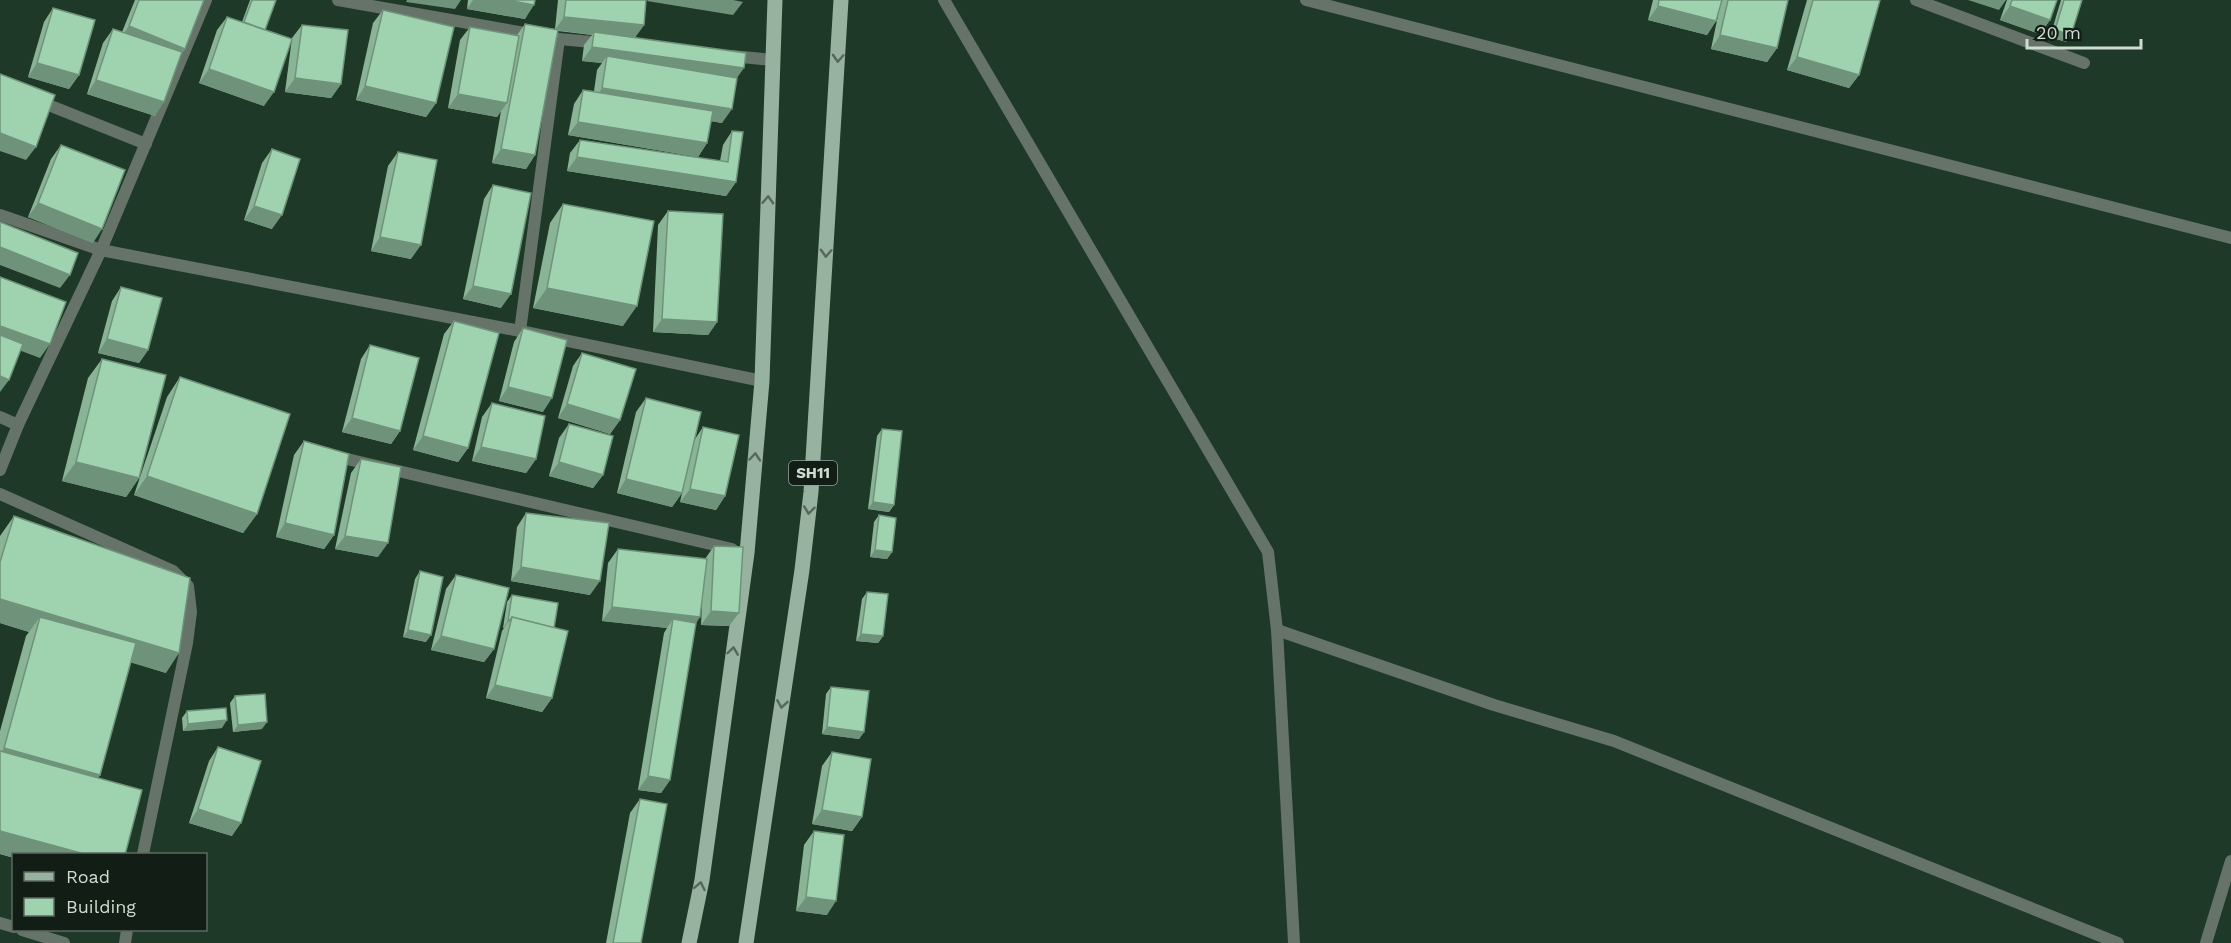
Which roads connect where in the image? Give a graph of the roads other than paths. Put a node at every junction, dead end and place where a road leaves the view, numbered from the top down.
1 (206, 0) edge
2 (338, 0) edge
3 (775, 0) edge
4 (841, 0) edge
5 (944, 0) edge
6 (1306, 0) edge
7 (1916, 0) edge
8 (559, 39) junction
9 (618, 45) edge
10 (714, 54) edge
11 (773, 60) junction
12 (2085, 63) dead end
13 (21, 94) edge
14 (147, 144) junction
15 (0, 215) edge
16 (2231, 238) edge
17 (101, 250) junction
18 (520, 331) junction
19 (762, 381) junction
20 (0, 417) edge
21 (18, 425) junction
22 (324, 453) edge
23 (0, 470) edge
24 (0, 494) edge
25 (747, 553) junction
26 (1277, 630) junction
27 (143, 853) edge
28 (2231, 861) edge
29 (25, 931) edge
30 (64, 943) edge
31 (689, 943) edge
32 (746, 943) edge
33 (1294, 943) edge
34 (2118, 943) edge
35 (2206, 943) edge

1 - 14 street
2 - 8 street
3 - 11 main road
4 -> 32 main road, SH11
5 - 26 street
6 - 16 street
7 - 12 street
8 - 9 street
8 - 18 street
10 - 11 street
19 -> 11 main road
13 - 14 street
14 - 17 street
15 - 17 street
17 - 18 street
17 - 21 street
18 - 19 street
25 -> 19 main road
20 - 21 street
21 - 23 street
22 - 25 street
24 - 27 street
31 -> 25 main road
26 - 33 street
26 - 34 street
28 - 35 street
29 - 30 street

